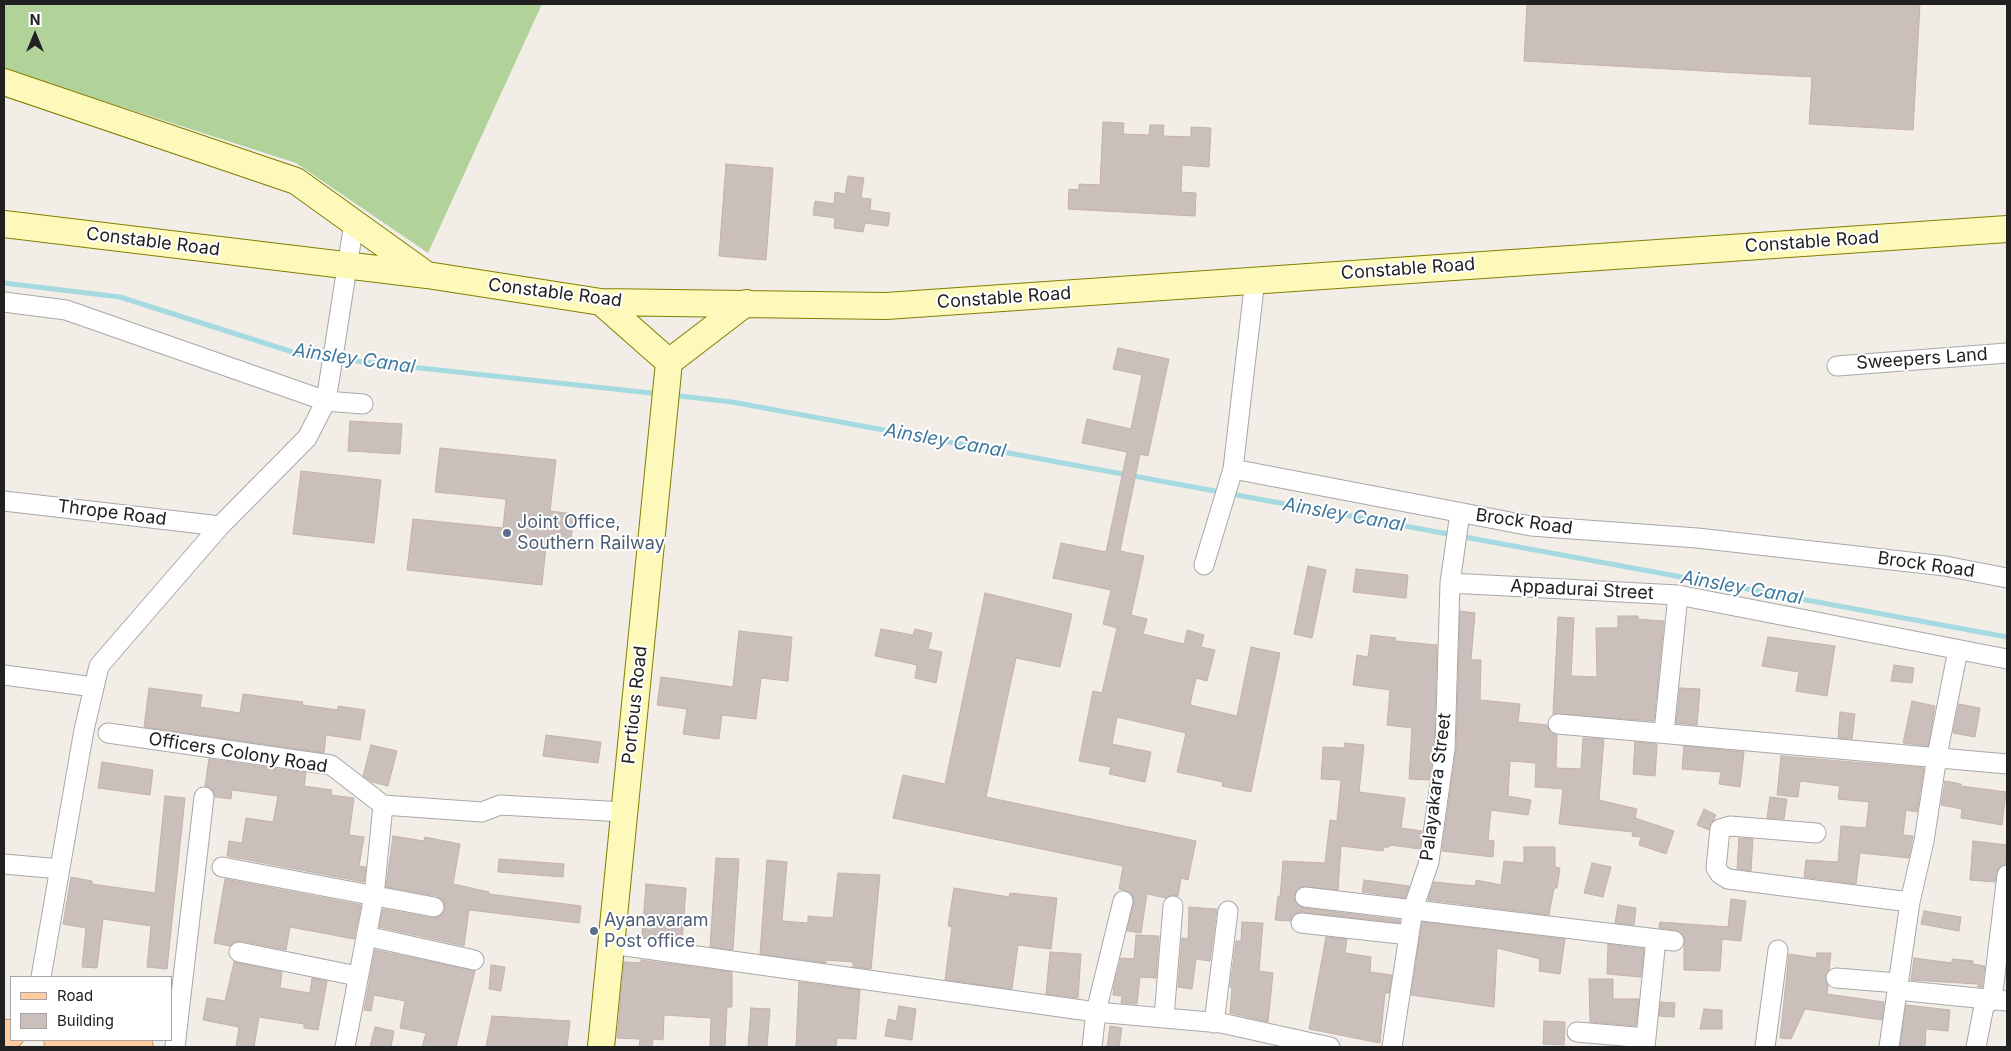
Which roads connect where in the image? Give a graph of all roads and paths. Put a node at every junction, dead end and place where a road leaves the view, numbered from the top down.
1 (4, 82) edge
2 (354, 223) junction
3 (4, 224) edge
4 (2007, 229) edge
5 (347, 266) junction
6 (427, 275) junction
7 (1255, 279) junction
8 (4, 302) edge
9 (601, 302) junction
10 (746, 303) junction
11 (2007, 353) edge
12 (669, 362) junction
13 (1837, 366) dead end
14 (326, 401) junction
15 (363, 404) dead end
16 (1228, 485) junction
17 (4, 501) edge
18 (1460, 512) junction
19 (220, 526) junction
20 (1204, 565) dead end
21 (2007, 578) edge
22 (1450, 583) junction
23 (1678, 595) junction
24 (1958, 650) junction
25 (2007, 659) edge
26 (4, 675) edge
27 (94, 687) junction
28 (1558, 724) dead end
29 (1664, 732) junction
30 (108, 733) dead end
31 (1937, 756) junction
32 (2007, 764) edge
33 (204, 797) dead end
34 (383, 805) junction
35 (624, 812) junction
36 (1816, 833) dead end
37 (4, 864) edge
38 (222, 867) dead end
39 (60, 870) junction
40 (2007, 875) edge
41 (374, 896) junction
42 (1305, 897) dead end
43 (1123, 900) dead end
44 (1910, 902) junction
45 (1173, 906) dead end
46 (434, 907) dead end
47 (1413, 909) junction
48 (1228, 912) dead end
49 (1301, 923) dead end
50 (1409, 935) junction
51 (366, 936) junction
52 (610, 944) junction
53 (1778, 950) dead end
54 (240, 952) dead end
55 (474, 960) dead end
56 (41, 976) edge
57 (357, 976) junction
58 (1836, 978) dead end
59 (1898, 986) junction
60 (2000, 1001) edge
61 (1096, 1012) junction
62 (1164, 1018) junction
63 (1214, 1023) junction
64 (1577, 1032) dead end
65 (70, 1041) edge
66 (1645, 1043) edge
67 (139, 1047) edge
68 (175, 1047) edge
69 (345, 1047) edge
70 (601, 1047) edge
71 (1092, 1047) edge
72 (1330, 1047) edge
73 (1392, 1047) edge
74 (1765, 1047) edge
75 (1889, 1047) edge
76 (1976, 1047) edge

1 - 2 street
2 - 5 street
2 - 6 street
3 - 5 street, Constable Road
4 - 7 street, Constable Road
5 - 6 street, Constable Road
5 - 14 street
6 - 9 street, Constable Road
7 - 10 street, Constable Road
7 - 16 street
8 - 14 street
9 - 10 street, Constable Road
9 - 12 street
10 - 12 street
11 - 13 street, Sweepers Land
12 - 35 street, Portious Road
14 - 15 street
14 - 19 street
16 - 18 street, Brock Road
16 - 20 street
17 - 19 street, Thrope Road
18 - 21 street, Brock Road
18 - 22 street, Palayakara Street
19 - 27 street
22 - 23 street, Appadurai Street
22 - 47 street, Palayakara Street
23 - 24 street, Appadurai Street
23 - 29 street
24 - 25 street, Appadurai Street
24 - 31 street
26 - 27 street
27 - 39 street
28 - 29 street
29 - 31 street
30 - 34 street, Officers Colony Road
31 - 32 street
31 - 44 street
33 - 68 street
34 - 35 street
34 - 41 street
35 - 52 street, Portious Road
36 - 44 street
37 - 39 street
38 - 41 street
39 - 56 street
40 - 60 street
41 - 46 street
41 - 51 street
42 - 47 street
43 - 61 street
44 - 59 street
45 - 62 street
47 - 50 street, Palayakara Street
47 - 66 street
48 - 63 street
49 - 50 street
50 - 73 street, Palayakara Street
51 - 55 street
51 - 57 street
52 - 61 street
52 - 70 street, Portious Road
53 - 74 street
54 - 57 street
57 - 69 street
58 - 59 street
59 - 60 street
59 - 75 street
60 - 76 street
61 - 62 street
61 - 71 street
62 - 63 street
63 - 72 street
64 - 66 street
65 - 67 main road

